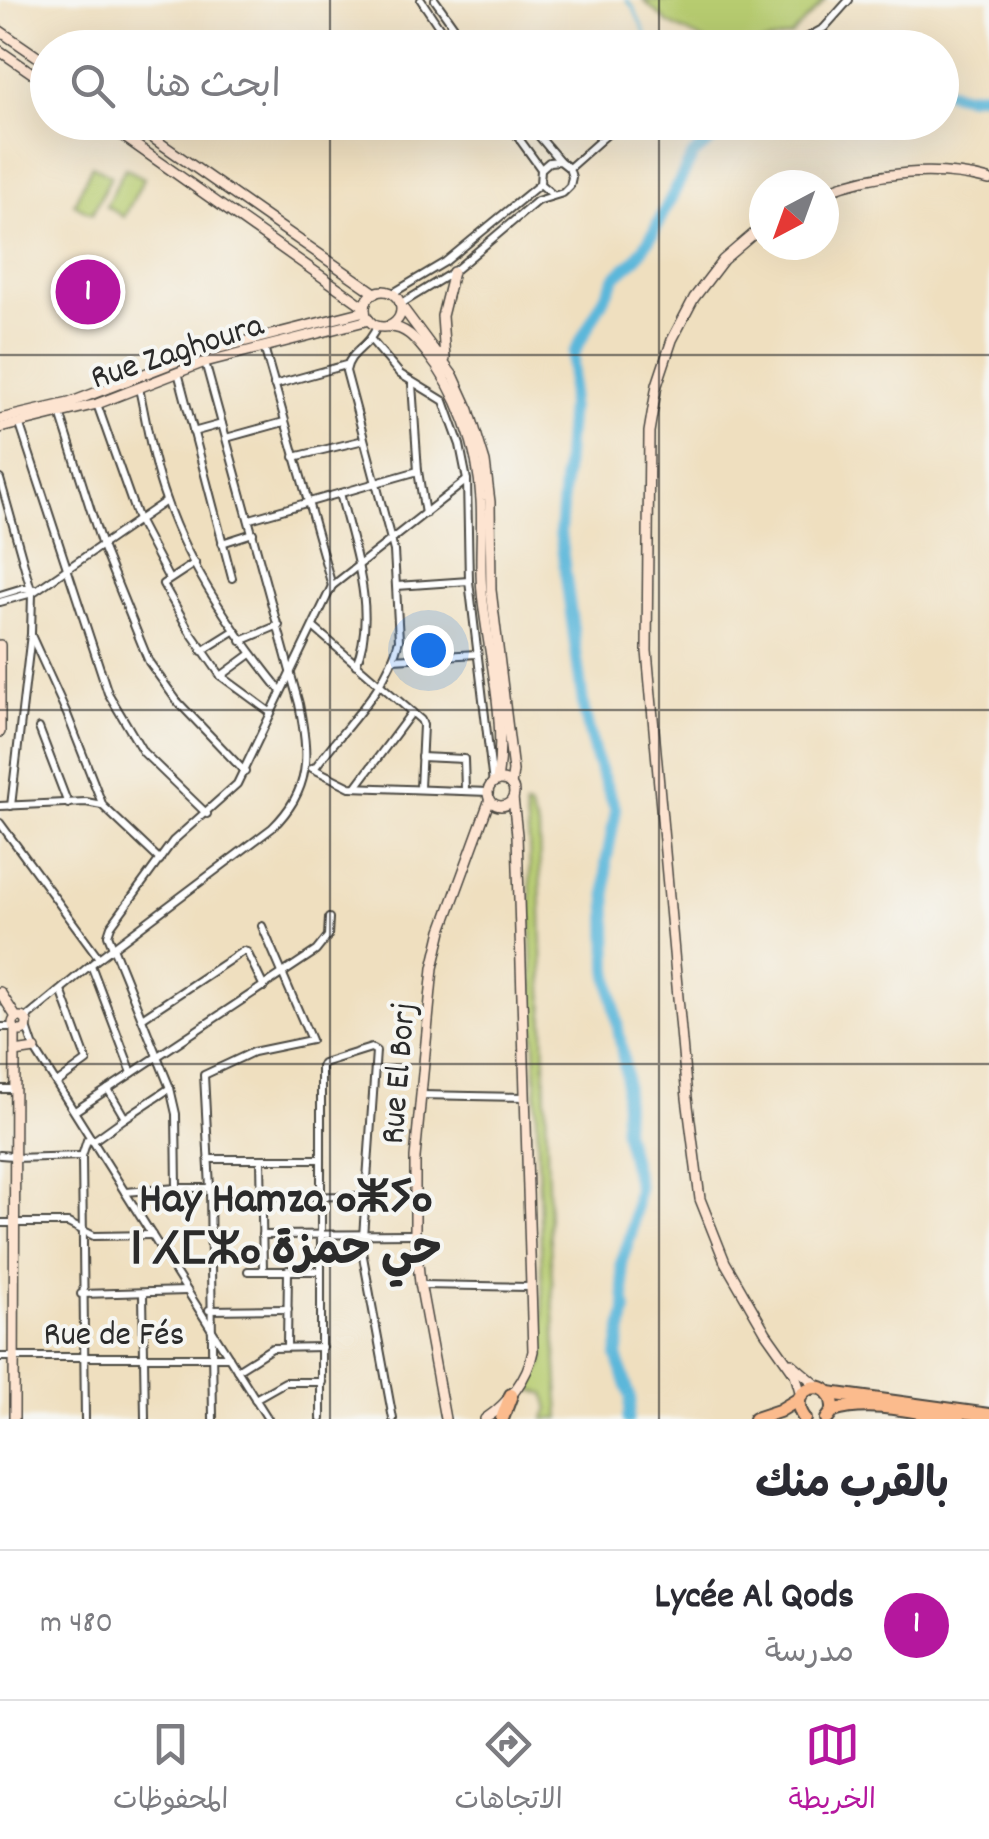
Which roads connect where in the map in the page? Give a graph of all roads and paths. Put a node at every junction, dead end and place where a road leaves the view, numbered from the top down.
1 (421, 0) edge
2 (435, 0) edge
3 (849, 0) edge
4 (441, 30) edge
5 (456, 30) edge
6 (820, 30) edge
7 (0, 31) edge
8 (0, 50) edge
9 (30, 52) edge
10 (30, 71) edge
11 (128, 140) edge
12 (155, 140) edge
13 (520, 140) edge
14 (542, 140) edge
15 (601, 140) edge
16 (560, 161) junction
17 (569, 168) junction
18 (541, 169) junction
19 (989, 180) edge
20 (540, 184) junction
21 (839, 188) edge
22 (224, 189) junction
23 (553, 194) junction
24 (216, 202) junction
25 (749, 238) edge
26 (454, 272) junction
27 (375, 292) junction
28 (393, 294) junction
29 (402, 306) junction
30 (369, 316) junction
31 (390, 326) junction
32 (372, 341) junction
33 (264, 347) junction
34 (445, 361) junction
35 (204, 362) junction
36 (346, 366) junction
37 (177, 371) junction
38 (412, 382) junction
39 (274, 385) junction
40 (139, 386) junction
41 (97, 404) junction
42 (60, 416) junction
43 (0, 419) edge
44 (284, 422) junction
45 (222, 424) junction
46 (20, 425) junction
47 (0, 428) edge
48 (193, 432) junction
49 (226, 438) junction
50 (364, 440) junction
51 (294, 457) junction
52 (418, 471) junction
53 (0, 479) edge
54 (467, 480) junction
55 (377, 484) junction
56 (340, 492) junction
57 (3, 500) edge
58 (166, 500) junction
59 (307, 502) junction
60 (425, 514) junction
61 (250, 519) junction
62 (138, 520) junction
63 (253, 533) junction
64 (392, 540) junction
65 (222, 542) junction
66 (102, 546) junction
67 (196, 564) junction
68 (357, 566) junction
69 (66, 570) junction
70 (232, 578) dead end
71 (169, 579) junction
72 (469, 581) junction
73 (332, 586) junction
74 (397, 586) junction
75 (34, 590) junction
76 (0, 598) edge
77 (279, 625) junction
78 (314, 627) junction
79 (234, 631) junction
80 (31, 634) junction
81 (241, 641) junction
82 (0, 646) edge
83 (202, 651) junction
84 (251, 654) junction
85 (477, 654) junction
86 (393, 658) junction
87 (356, 666) junction
88 (291, 670) junction
89 (221, 676) junction
90 (1, 684) edge
91 (379, 685) junction
92 (280, 692) junction
93 (270, 712) junction
94 (412, 712) junction
95 (39, 728) dead end
96 (0, 732) edge
97 (422, 757) junction
98 (310, 767) junction
99 (245, 772) junction
100 (512, 785) junction
101 (356, 787) junction
102 (420, 788) junction
103 (492, 789) junction
104 (465, 790) junction
105 (514, 798) junction
106 (68, 804) junction
107 (0, 806) edge
108 (11, 806) junction
109 (103, 806) junction
110 (207, 814) junction
111 (0, 823) edge
112 (160, 860) junction
113 (329, 918) dead end
114 (262, 926) dead end
115 (114, 948) junction
116 (99, 958) junction
117 (91, 965) junction
118 (283, 975) junction
119 (264, 987) junction
120 (60, 990) junction
121 (0, 992) edge
122 (142, 1018) junction
123 (19, 1025) junction
124 (0, 1027) edge
125 (34, 1049) junction
126 (15, 1052) junction
127 (157, 1056) junction
128 (132, 1073) junction
129 (57, 1084) junction
130 (170, 1088) junction
131 (0, 1089) edge
132 (14, 1089) junction
133 (108, 1089) junction
134 (420, 1095) junction
135 (526, 1097) junction
136 (74, 1112) junction
137 (125, 1118) junction
138 (93, 1140) junction
139 (0, 1156) edge
140 (82, 1156) junction
141 (13, 1157) junction
142 (208, 1159) junction
143 (321, 1159) junction
144 (261, 1160) junction
145 (177, 1188) junction
146 (210, 1188) junction
147 (125, 1192) junction
148 (364, 1196) junction
149 (262, 1197) junction
150 (320, 1198) junction
151 (0, 1223) edge
152 (13, 1223) junction
153 (80, 1228) junction
154 (320, 1233) junction
155 (361, 1234) junction
156 (415, 1234) junction
157 (152, 1235) junction
158 (262, 1235) junction
159 (288, 1270) junction
160 (248, 1271) dead end
161 (263, 1271) junction
162 (320, 1271) junction
163 (420, 1285) junction
164 (0, 1286) edge
165 (14, 1286) junction
166 (532, 1287) junction
167 (187, 1291) junction
168 (81, 1294) junction
169 (144, 1294) junction
170 (288, 1308) junction
171 (199, 1310) junction
172 (210, 1310) junction
173 (210, 1328) junction
174 (287, 1346) junction
175 (322, 1347) junction
176 (0, 1357) edge
177 (14, 1357) junction
178 (83, 1357) junction
179 (144, 1357) junction
180 (210, 1357) junction
181 (229, 1357) junction
182 (785, 1358) junction
183 (237, 1370) junction
184 (322, 1382) junction
185 (825, 1390) junction
186 (511, 1395) junction
187 (800, 1397) junction
188 (255, 1399) junction
189 (989, 1414) edge
190 (831, 1415) edge
191 (14, 1419) edge
192 (84, 1419) edge
193 (145, 1419) edge
194 (213, 1419) edge
195 (268, 1419) edge
196 (322, 1419) edge
197 (393, 1419) edge
198 (446, 1419) edge
199 (485, 1419) edge
200 (502, 1419) edge
201 (754, 1419) edge
202 (792, 1419) edge
203 (805, 1419) edge
204 (958, 1419) edge

1 - 4 street
2 - 5 street
3 - 6 street
7 - 9 main road
8 - 10 main road
11 - 24 main road
12 - 22 main road
13 - 18 street
14 - 16 street
15 - 17 street
16 - 17 street
16 - 18 street
17 - 23 street
18 - 20 street
19 - 21 main road
20 - 23 street
20 - 28 street
22 - 24 main road
22 - 27 main road
23 - 26 street
24 - 30 main road
25 - 182 main road
26 - 29 street
26 - 34 main road
27 - 28 main road
27 - 30 main road
28 - 29 main road
29 - 31 main road
29 - 34 main road
30 - 31 main road
30 - 32 street
30 - 33 main road, Rue Zaghoura
30 - 43 main road, Rue Zaghoura
31 - 103 main road, Rue El Borj
32 - 36 street
32 - 38 street
33 - 35 main road, Rue Zaghoura
33 - 39 street
34 - 100 main road
35 - 37 main road, Rue Zaghoura
35 - 45 street
36 - 39 street
36 - 50 street
37 - 40 main road, Rue Zaghoura
37 - 48 street
38 - 52 street
38 - 54 street
39 - 44 street
40 - 41 main road, Rue Zaghoura
40 - 58 street
41 - 42 main road, Rue Zaghoura
41 - 62 street
42 - 46 main road, Rue Zaghoura
42 - 66 street
44 - 49 street
44 - 51 street
45 - 48 street
45 - 49 street
46 - 47 main road, Rue Zaghoura
46 - 69 street
48 - 65 street
49 - 61 street
50 - 51 street
50 - 55 street
51 - 59 street
52 - 55 street
52 - 60 street
53 - 57 street
54 - 60 street
54 - 72 street
55 - 56 street
55 - 64 street
56 - 59 street
56 - 68 street
57 - 75 street
58 - 62 street
58 - 67 street
59 - 61 street
59 - 73 street
60 - 64 street
61 - 63 street
62 - 66 street
62 - 71 street
63 - 65 street
63 - 77 street
64 - 68 street
64 - 74 street
65 - 70 street
66 - 69 street
66 - 99 street
67 - 71 street
67 - 79 street
68 - 73 street
68 - 87 street
69 - 75 street
69 - 110 street
71 - 83 street
72 - 74 street
72 - 85 street
73 - 78 street
74 - 86 street
75 - 76 street
75 - 80 street
77 - 81 street
77 - 88 street
78 - 87 street
78 - 88 street
79 - 81 street
79 - 83 street
80 - 108 street
80 - 109 street
81 - 84 street
82 - 90 main road
83 - 89 street
84 - 89 street
84 - 92 street
85 - 86 street
85 - 103 street
86 - 91 street
87 - 91 street
88 - 92 street
88 - 98 street
89 - 93 street
90 - 96 main road
91 - 94 street
91 - 98 street
92 - 93 street
93 - 99 street
94 - 97 street
94 - 101 street
95 - 106 street
97 - 102 street
97 - 104 street
98 - 101 street
98 - 115 street
99 - 110 street
100 - 103 main road
100 - 105 main road
101 - 102 street
102 - 104 street
103 - 104 street
103 - 105 main road
103 - 134 main road, Rue El Borj
105 - 135 main road
106 - 108 street
106 - 109 street
107 - 108 street
109 - 112 street
110 - 112 street
111 - 116 street
112 - 115 street
113 - 118 street
114 - 118 street
115 - 116 street
115 - 122 street
116 - 117 street
117 - 120 street
117 - 128 street
118 - 119 street
118 - 142 street
119 - 122 street
119 - 127 street
120 - 123 street
120 - 129 street
121 - 123 main road
122 - 127 street
123 - 124 street
123 - 125 street
123 - 126 main road
125 - 126 main road
125 - 129 street
126 - 132 main road
127 - 128 street
127 - 130 street
128 - 133 street
129 - 136 street
130 - 137 street
130 - 145 street
131 - 132 street
132 - 141 main road
133 - 136 street
133 - 137 street
134 - 135 street
134 - 156 main road, Rue El Borj
135 - 166 main road
136 - 138 street
137 - 138 street
138 - 140 street
138 - 147 street
139 - 141 street
140 - 141 street
140 - 153 street
141 - 152 main road
142 - 144 street
142 - 146 street
143 - 144 street
143 - 148 street
143 - 150 street
144 - 149 street
145 - 146 street
145 - 147 street
146 - 172 street
147 - 157 street
148 - 150 street
148 - 155 street
149 - 150 street
149 - 158 street
150 - 154 street
151 - 152 street
152 - 153 street
152 - 165 main road
153 - 157 street
153 - 168 street
154 - 155 street
154 - 158 street
154 - 162 street
155 - 156 street
155 - 197 street
156 - 163 main road, Rue El Borj
157 - 167 street
158 - 161 street
159 - 161 street
159 - 162 street
159 - 170 street
160 - 161 street
162 - 175 street
163 - 166 street
163 - 198 main road, Rue El Borj
164 - 165 street
165 - 177 main road
166 - 186 main road
167 - 169 street
167 - 171 street
168 - 169 street
168 - 178 street
169 - 179 street
170 - 172 street
170 - 174 street
171 - 172 street
171 - 173 street
172 - 173 street
173 - 180 street
173 - 181 street
174 - 175 street
174 - 183 street
175 - 184 street
176 - 177 street, Rue de Fés
177 - 178 street, Rue de Fés
177 - 191 main road
178 - 179 street, Rue de Fés
178 - 192 street
179 - 180 street, Rue de Fés
179 - 193 street
180 - 181 street, Rue de Fés
180 - 194 street
181 - 183 street
182 - 185 main road
182 - 187 main road
183 - 188 street
184 - 188 street
184 - 196 street
185 - 187 highway
185 - 189 highway
185 - 190 highway
186 - 199 main road
186 - 200 highway
187 - 201 highway
187 - 203 highway
188 - 195 street
190 - 204 highway
202 - 203 highway

